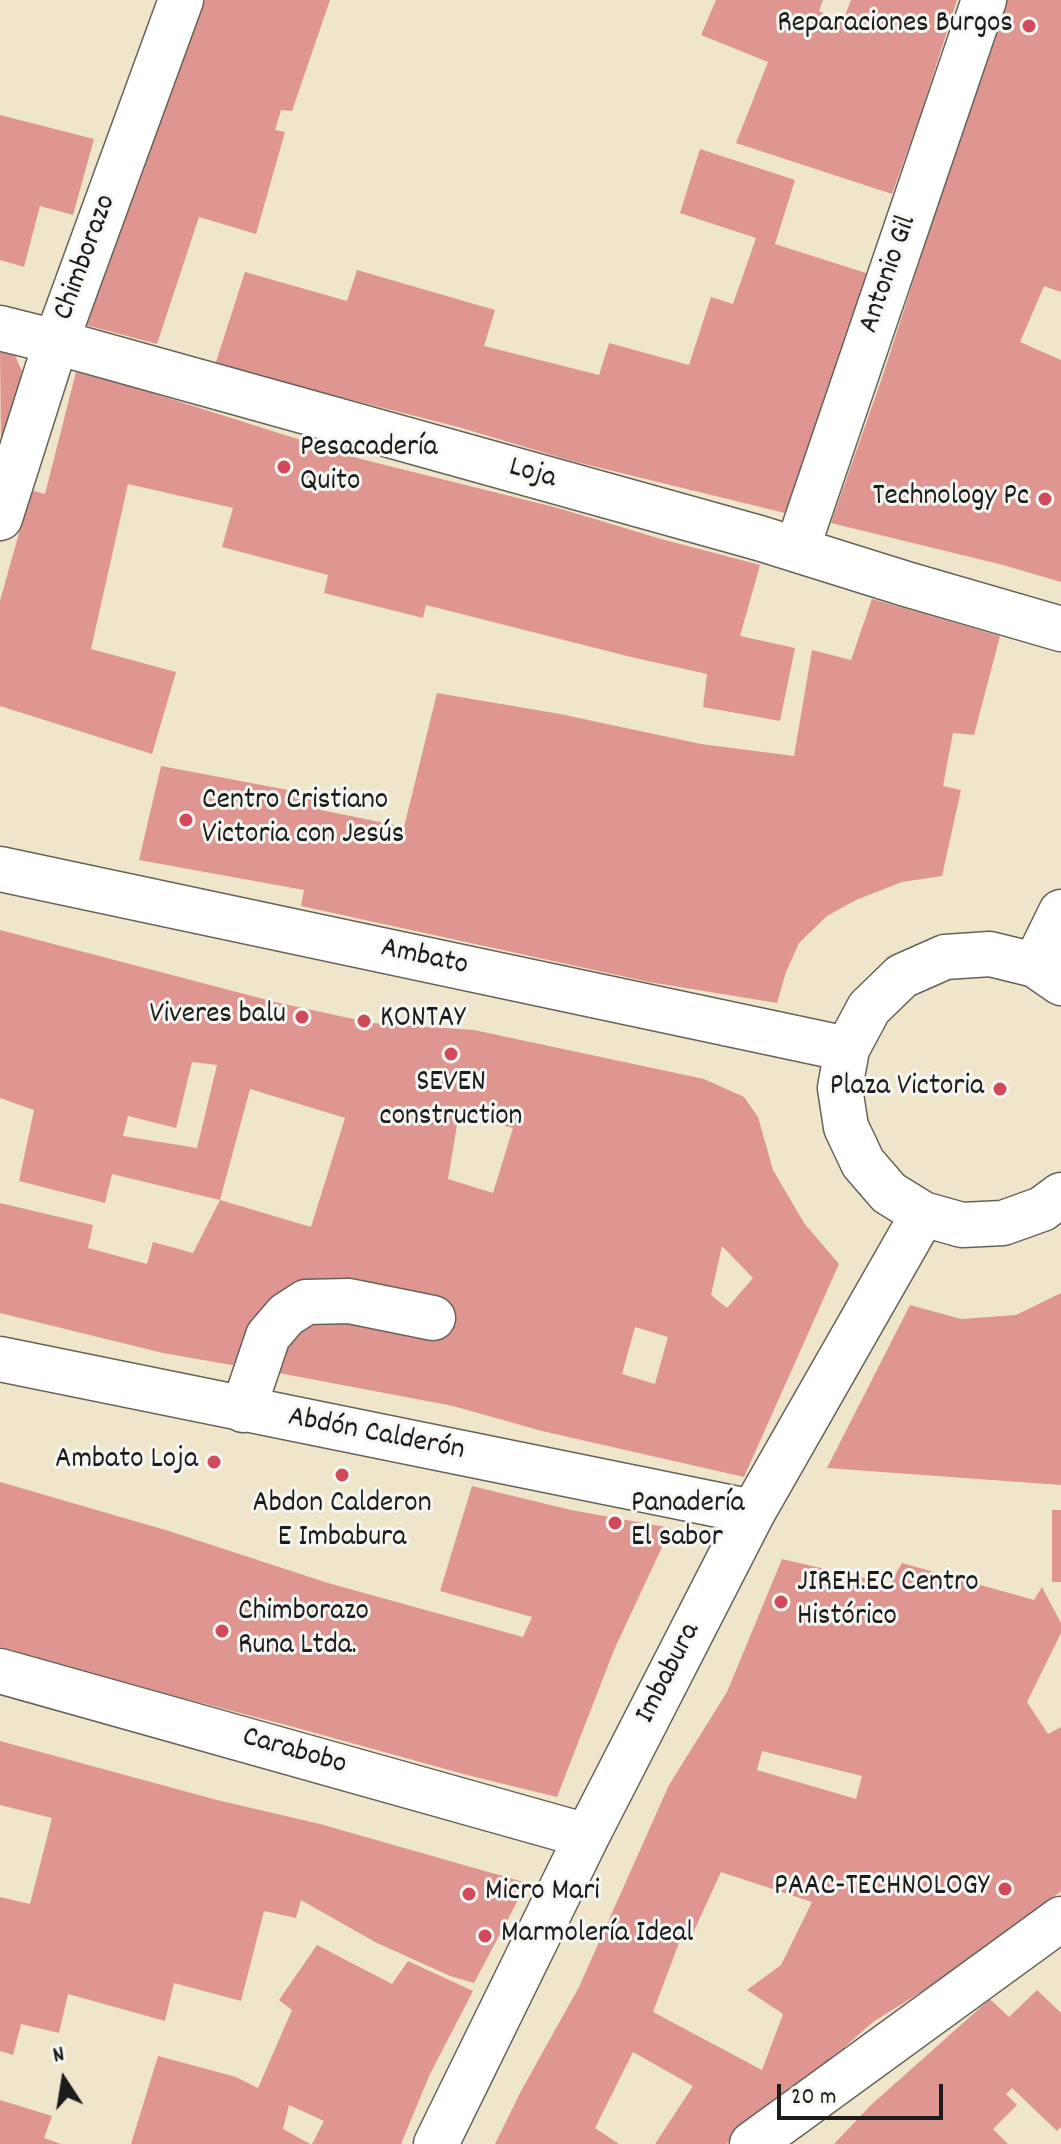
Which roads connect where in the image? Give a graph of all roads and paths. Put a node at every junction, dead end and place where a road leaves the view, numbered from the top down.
1 (181, 0) edge
2 (984, 0) edge
3 (0, 328) edge
4 (56, 342) junction
5 (0, 518) edge
6 (797, 549) junction
7 (1061, 629) edge
8 (0, 869) edge
9 (1061, 912) edge
10 (1048, 974) edge
11 (847, 1049) junction
12 (1061, 1195) edge
13 (923, 1214) junction
14 (433, 1318) dead end
15 (0, 1359) edge
16 (243, 1410) junction
17 (753, 1512) junction
18 (0, 1671) edge
19 (587, 1836) junction
20 (1061, 1919) edge
21 (436, 2144) edge
22 (752, 2144) edge

1 - 4 street, Chimborazo
2 - 6 street, Antonio Gil
3 - 4 street, Loja
4 - 5 street, Chimborazo
4 - 6 street, Loja
6 - 7 street, Loja
8 - 11 street, Ambato
9 - 10 street
10 - 11 street
11 - 13 street
12 - 13 street
13 - 17 street, Imbabura
14 - 16 street
15 - 16 street, Abdón Calderón
16 - 17 street, Abdón Calderón
17 - 19 street, Imbabura
18 - 19 street, Carabobo
19 - 21 street, Imbabura
20 - 22 street

